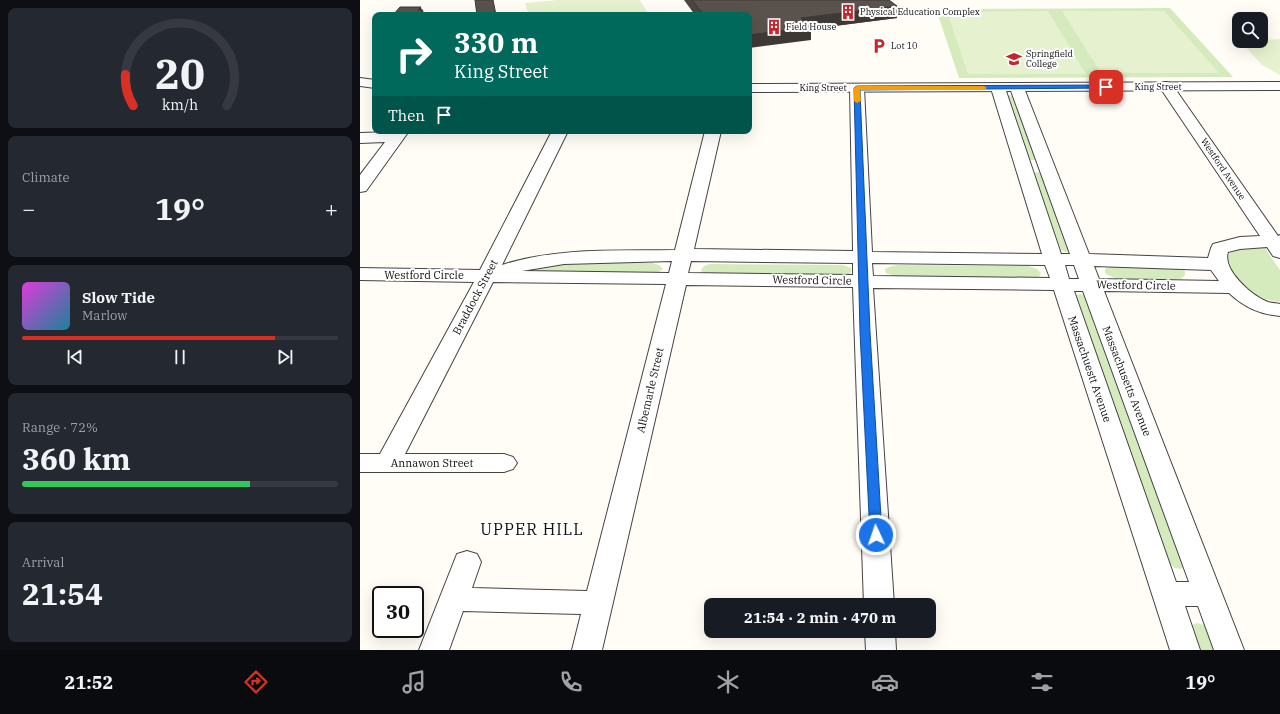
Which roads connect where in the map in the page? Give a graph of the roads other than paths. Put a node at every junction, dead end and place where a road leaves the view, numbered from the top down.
1 (360, 82) edge
2 (372, 84) edge
3 (1166, 86) junction
4 (1280, 86) edge
5 (752, 88) edge
6 (857, 88) junction
7 (1007, 88) junction
8 (399, 134) edge
9 (558, 134) edge
10 (712, 134) edge
11 (360, 138) edge
12 (1023, 167) junction
13 (1046, 167) junction
14 (360, 187) edge
15 (1277, 245) edge
16 (683, 255) junction
17 (862, 257) junction
18 (1053, 259) junction
19 (1081, 260) junction
20 (1218, 264) junction
21 (360, 274) edge
22 (487, 276) junction
23 (677, 278) junction
24 (864, 281) junction
25 (1062, 283) junction
26 (1091, 284) junction
27 (1234, 287) junction
28 (1280, 310) edge
29 (360, 463) edge
30 (388, 463) junction
31 (504, 464) dead end
32 (467, 562) dead end
33 (1166, 594) junction
34 (1208, 594) junction
35 (879, 598) edge
36 (453, 599) junction
37 (598, 603) junction
38 (880, 638) edge
39 (434, 650) edge
40 (587, 650) edge
41 (881, 650) edge
42 (1185, 650) edge
43 (1229, 650) edge

1 - 2 street
3 - 4 street, King Street
3 - 7 street, King Street
3 - 15 street, Westford Avenue
5 - 6 street, King Street
6 - 7 street, King Street
6 - 17 street
7 - 12 street, Massachuestt Avenue
7 - 13 street, Massachusetts Avenue
8 - 11 street
8 - 14 street
9 - 22 street, Braddock Street
10 - 16 street, Albemarle Street
12 - 13 street
12 - 18 street, Massachuestt Avenue
13 - 19 street, Massachusetts Avenue
15 - 20 street
16 - 17 street, Westford Circle
16 - 22 street, Westford Circle
16 - 23 street, Albemarle Street
17 - 18 street, Westford Circle
17 - 24 street
18 - 19 street, Westford Circle
18 - 25 street, Massachuestt Avenue
19 - 20 street, Westford Circle
19 - 26 street, Massachusetts Avenue
20 - 27 street
21 - 22 street, Westford Circle
22 - 23 street, Westford Circle
22 - 30 street, Braddock Street
23 - 24 street, Westford Circle
23 - 37 street, Albemarle Street
24 - 25 street, Westford Circle
24 - 35 street
25 - 26 street, Westford Circle
25 - 33 street, Massachuestt Avenue
26 - 27 street, Westford Circle
26 - 34 street, Massachusetts Avenue
27 - 28 street
29 - 30 street, Annawon Street
30 - 31 street, Annawon Street
32 - 36 street
33 - 34 street
33 - 42 street, Massachuestt Avenue
34 - 43 street, Massachusetts Avenue
36 - 37 street
36 - 39 street
37 - 40 street, Albemarle Street
38 - 41 street

